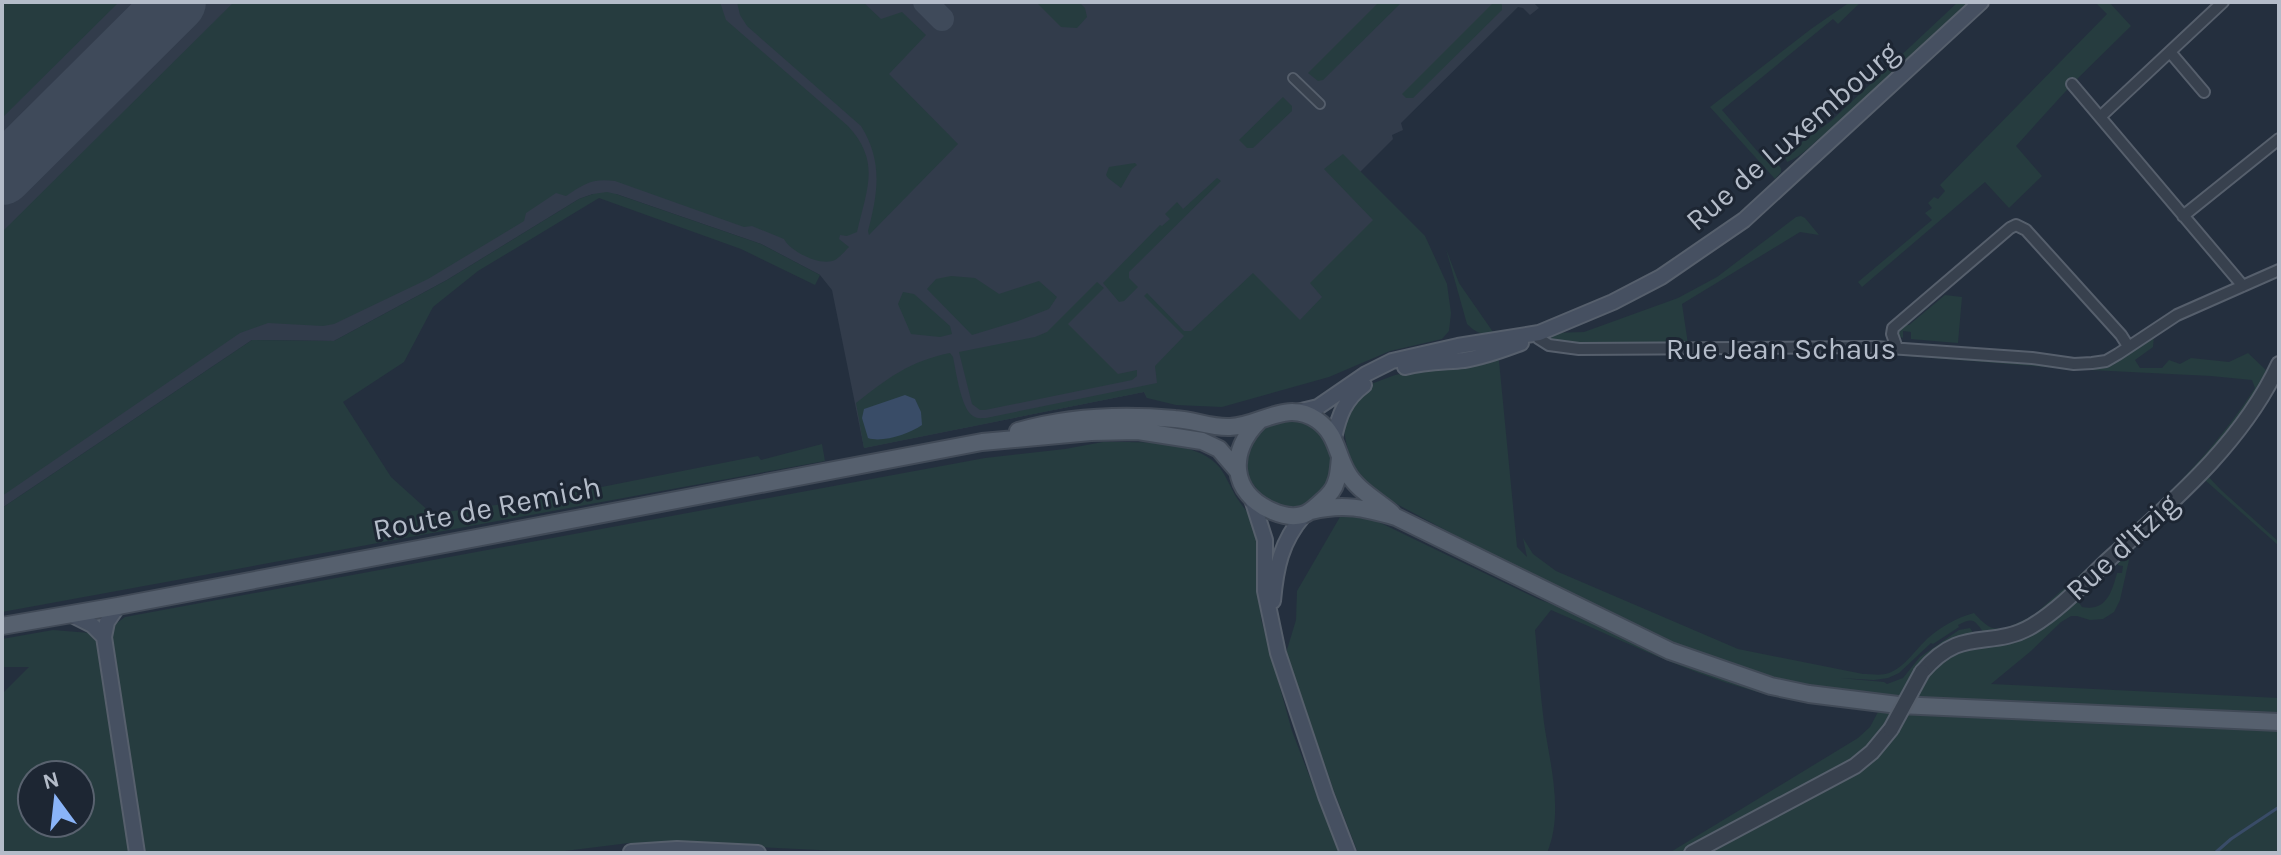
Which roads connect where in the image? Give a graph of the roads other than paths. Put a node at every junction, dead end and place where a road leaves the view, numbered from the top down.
1 (1981, 2) edge
2 (2223, 2) edge
3 (2170, 52) junction
4 (1293, 78) dead end
5 (2072, 84) dead end
6 (2204, 92) dead end
7 (1320, 104) dead end
8 (2100, 117) junction
9 (2279, 139) edge
10 (2183, 216) junction
11 (2279, 270) edge
12 (2243, 286) junction
13 (1539, 333) junction
14 (1458, 346) junction
15 (2128, 346) junction
16 (1897, 348) junction
17 (2279, 364) edge
18 (1383, 374) junction
19 (2274, 382) edge
20 (1297, 412) junction
21 (1263, 417) junction
22 (1334, 438) junction
23 (982, 442) junction
24 (1340, 457) junction
25 (1237, 470) junction
26 (1252, 499) junction
27 (1307, 513) junction
28 (1396, 517) junction
29 (118, 606) junction
30 (70, 614) junction
31 (1271, 618) junction
32 (2, 626) edge
33 (104, 637) junction
34 (2279, 722) edge
35 (624, 852) edge
36 (137, 853) edge
37 (758, 853) edge
38 (1348, 853) edge
39 (1692, 853) edge

1 - 13 main road, Rue de Luxembourg
2 - 3 street
3 - 6 street
3 - 8 street
4 - 7 street
5 - 8 street
8 - 10 street
9 - 10 street
10 - 12 street
11 - 12 street, Rue Jean Schaus
12 - 15 street, Rue Jean Schaus
13 - 14 main road, Rue de Luxembourg
13 - 16 street, Rue Jean Schaus
13 - 18 main road, Rue de Luxembourg
14 - 18 main road
14 - 20 main road, Rue de Luxembourg
15 - 16 street, Rue Jean Schaus
15 - 16 street
17 - 19 street, Rue d'Itzig
18 - 22 main road, Rue de Luxembourg
19 - 39 street, Rue d'Itzig, bridge
20 - 21 main road
20 - 22 main road
21 - 23 main road, Route de Remich
21 - 25 main road
22 - 24 main road
23 - 25 main road, Route de Remich
23 - 29 main road, Route de Remich
24 - 27 main road
24 - 28 main road
25 - 26 main road
26 - 27 main road
26 - 31 main road
27 - 28 main road
27 - 31 main road
28 - 34 main road
29 - 30 main road, Route de Remich
29 - 33 main road
30 - 32 main road, Route de Remich
30 - 33 main road
31 - 38 main road
33 - 36 main road
35 - 37 main road

